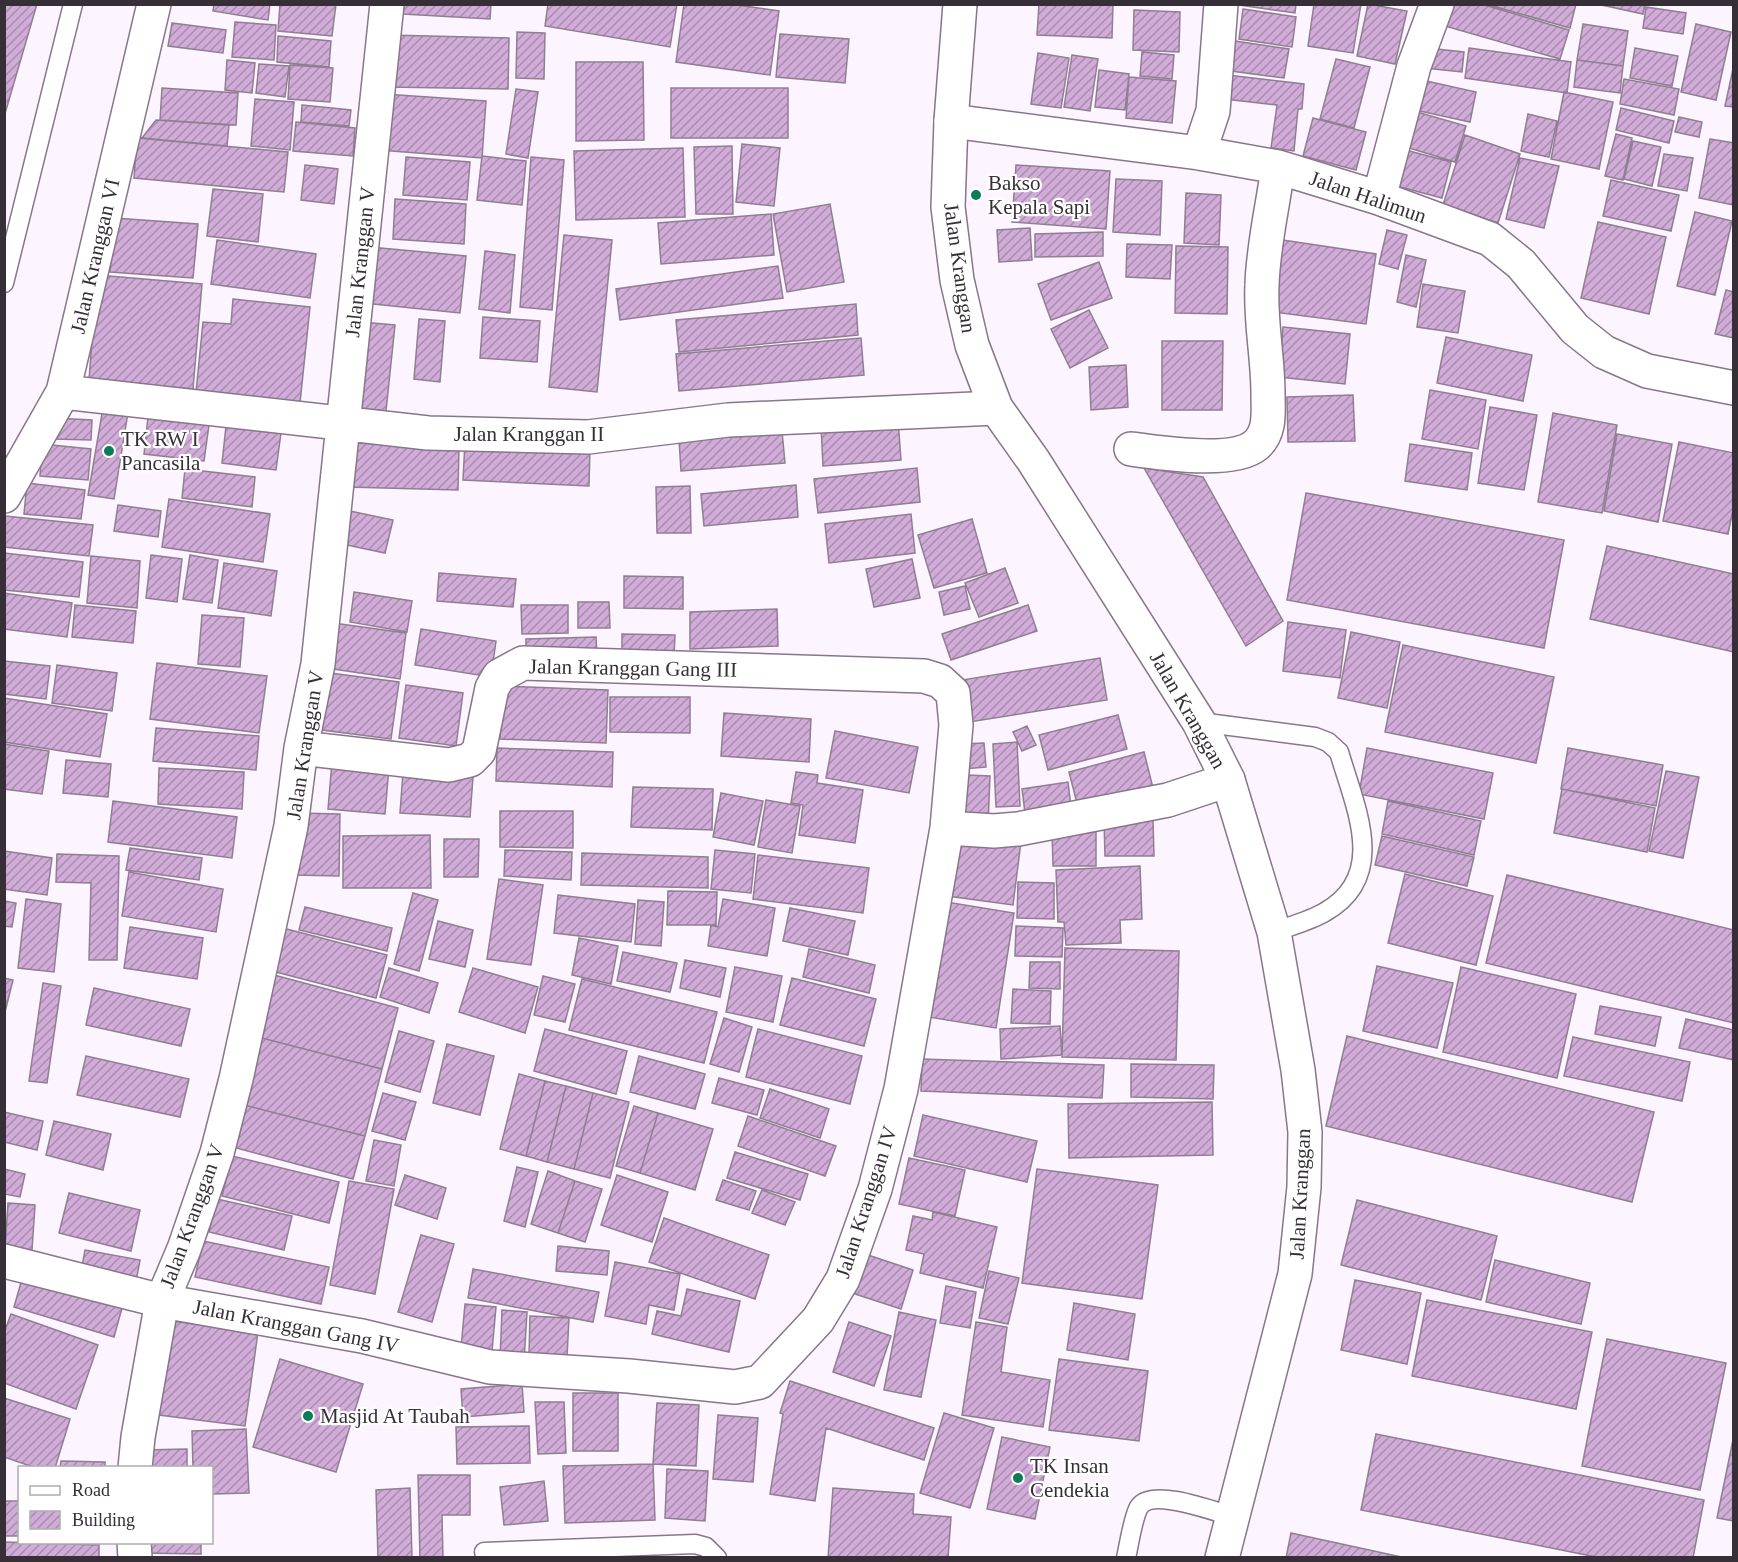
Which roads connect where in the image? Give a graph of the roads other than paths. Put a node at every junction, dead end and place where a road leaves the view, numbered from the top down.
1 (73, 4) edge
2 (154, 4) edge
3 (387, 4) edge
4 (960, 4) edge
5 (1221, 4) edge
6 (1437, 4) edge
7 (951, 121) junction
8 (1199, 153) junction
9 (1278, 167) junction
10 (1379, 198) junction
11 (4, 283) edge
12 (1734, 388) edge
13 (63, 392) junction
14 (996, 408) junction
15 (343, 424) junction
16 (1131, 449) dead end
17 (4, 496) edge
18 (953, 693) joint
19 (1199, 722) junction
20 (301, 748) junction
21 (1228, 780) junction
22 (947, 828) junction
23 (1274, 932) junction
24 (4, 1261) edge
25 (162, 1301) junction
26 (413, 1348) joint
27 (135, 1466) edge
28 (1234, 1517) junction
29 (484, 1552) dead end
30 (717, 1557) edge
31 (1126, 1557) edge
32 (1222, 1557) edge

1 - 11 lane
2 - 13 street, Jalan Kranggan VI
3 - 15 street, Jalan Kranggan V
4 - 7 street, Jalan Kranggan
5 - 8 street
6 - 10 street
7 - 8 street, Jalan Halimun
7 - 14 street, Jalan Kranggan
8 - 9 street, Jalan Halimun
9 - 10 street, Jalan Halimun
9 - 16 street
10 - 12 street, Jalan Halimun
13 - 15 street, Jalan Kranggan II
13 - 17 street, Jalan Kranggan VI
14 - 15 street, Jalan Kranggan II
14 - 19 street, Jalan Kranggan
15 - 20 street, Jalan Kranggan V
18 - 20 street, Jalan Kranggan Gang III
18 - 22 street, Jalan Kranggan IV
19 - 21 street, Jalan Kranggan
19 - 23 lane
20 - 25 street, Jalan Kranggan V
21 - 22 street
21 - 23 street, Jalan Kranggan
22 - 26 street, Jalan Kranggan IV
23 - 28 street, Jalan Kranggan
24 - 25 street, Jalan Kranggan Gang IV
25 - 26 street, Jalan Kranggan Gang IV
25 - 27 street, Jalan Kranggan V
28 - 31 lane
28 - 32 street, Jalan Kranggan
29 - 30 lane

